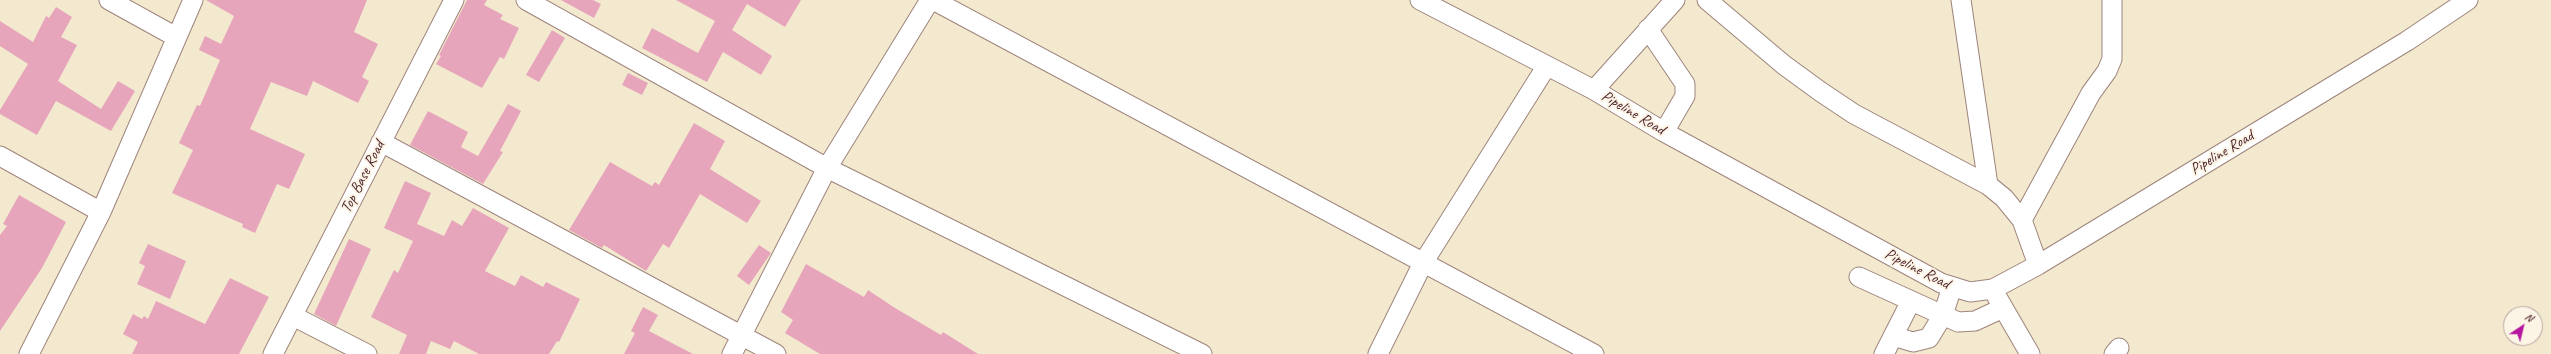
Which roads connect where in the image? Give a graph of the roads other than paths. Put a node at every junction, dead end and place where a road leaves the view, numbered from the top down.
1 (109, 0) edge
2 (193, 0) edge
3 (454, 0) edge
4 (526, 0) edge
5 (930, 0) edge
6 (933, 0) edge
7 (1420, 0) edge
8 (1675, 0) edge
9 (1707, 0) edge
10 (1961, 0) edge
11 (2112, 0) edge
12 (2468, 0) edge
13 (1648, 29) junction
14 (176, 37) junction
15 (1546, 67) junction
16 (1594, 90) junction
17 (1664, 132) junction
18 (381, 142) junction
19 (0, 156) edge
20 (827, 168) junction
21 (1988, 185) junction
22 (101, 212) junction
23 (2022, 220) junction
24 (1424, 263) junction
25 (2038, 265) junction
26 (1859, 277) dead end
27 (1952, 287) junction
28 (1993, 289) junction
29 (1911, 301) junction
30 (2004, 308) junction
31 (1943, 315) junction
32 (292, 316) junction
33 (742, 336) junction
34 (1893, 336) junction
35 (29, 354) edge
36 (273, 354) edge
37 (367, 354) edge
38 (732, 354) edge
39 (776, 354) edge
40 (1202, 354) edge
41 (1378, 354) edge
42 (1594, 354) edge
43 (1884, 354) edge
44 (2030, 354) edge

1 - 14 street
2 - 14 street
3 - 18 street, Top Base Road
4 - 20 street
5 - 20 street
6 - 24 street
7 - 15 street, Pipeline Road
8 - 13 street
9 - 21 street
10 - 21 street
11 - 23 street
12 - 25 street, Pipeline Road
13 - 16 street
13 - 17 street
14 - 22 street
15 - 16 street, Pipeline Road
15 - 24 street
16 - 17 street, Pipeline Road
17 - 27 street, Pipeline Road
18 - 32 street, Top Base Road
18 - 33 street
19 - 22 street
20 - 33 street
20 - 40 street
21 - 23 street
22 - 35 street
23 - 25 street
24 - 41 street
24 - 42 street
25 - 28 street, Pipeline Road
26 - 29 street
27 - 28 street, Pipeline Road
27 - 31 street
28 - 30 street
29 - 31 street
29 - 34 street
30 - 31 street
30 - 44 street
31 - 34 street
32 - 36 street, Top Base Road
32 - 37 street
33 - 38 street
33 - 39 street
34 - 43 street

